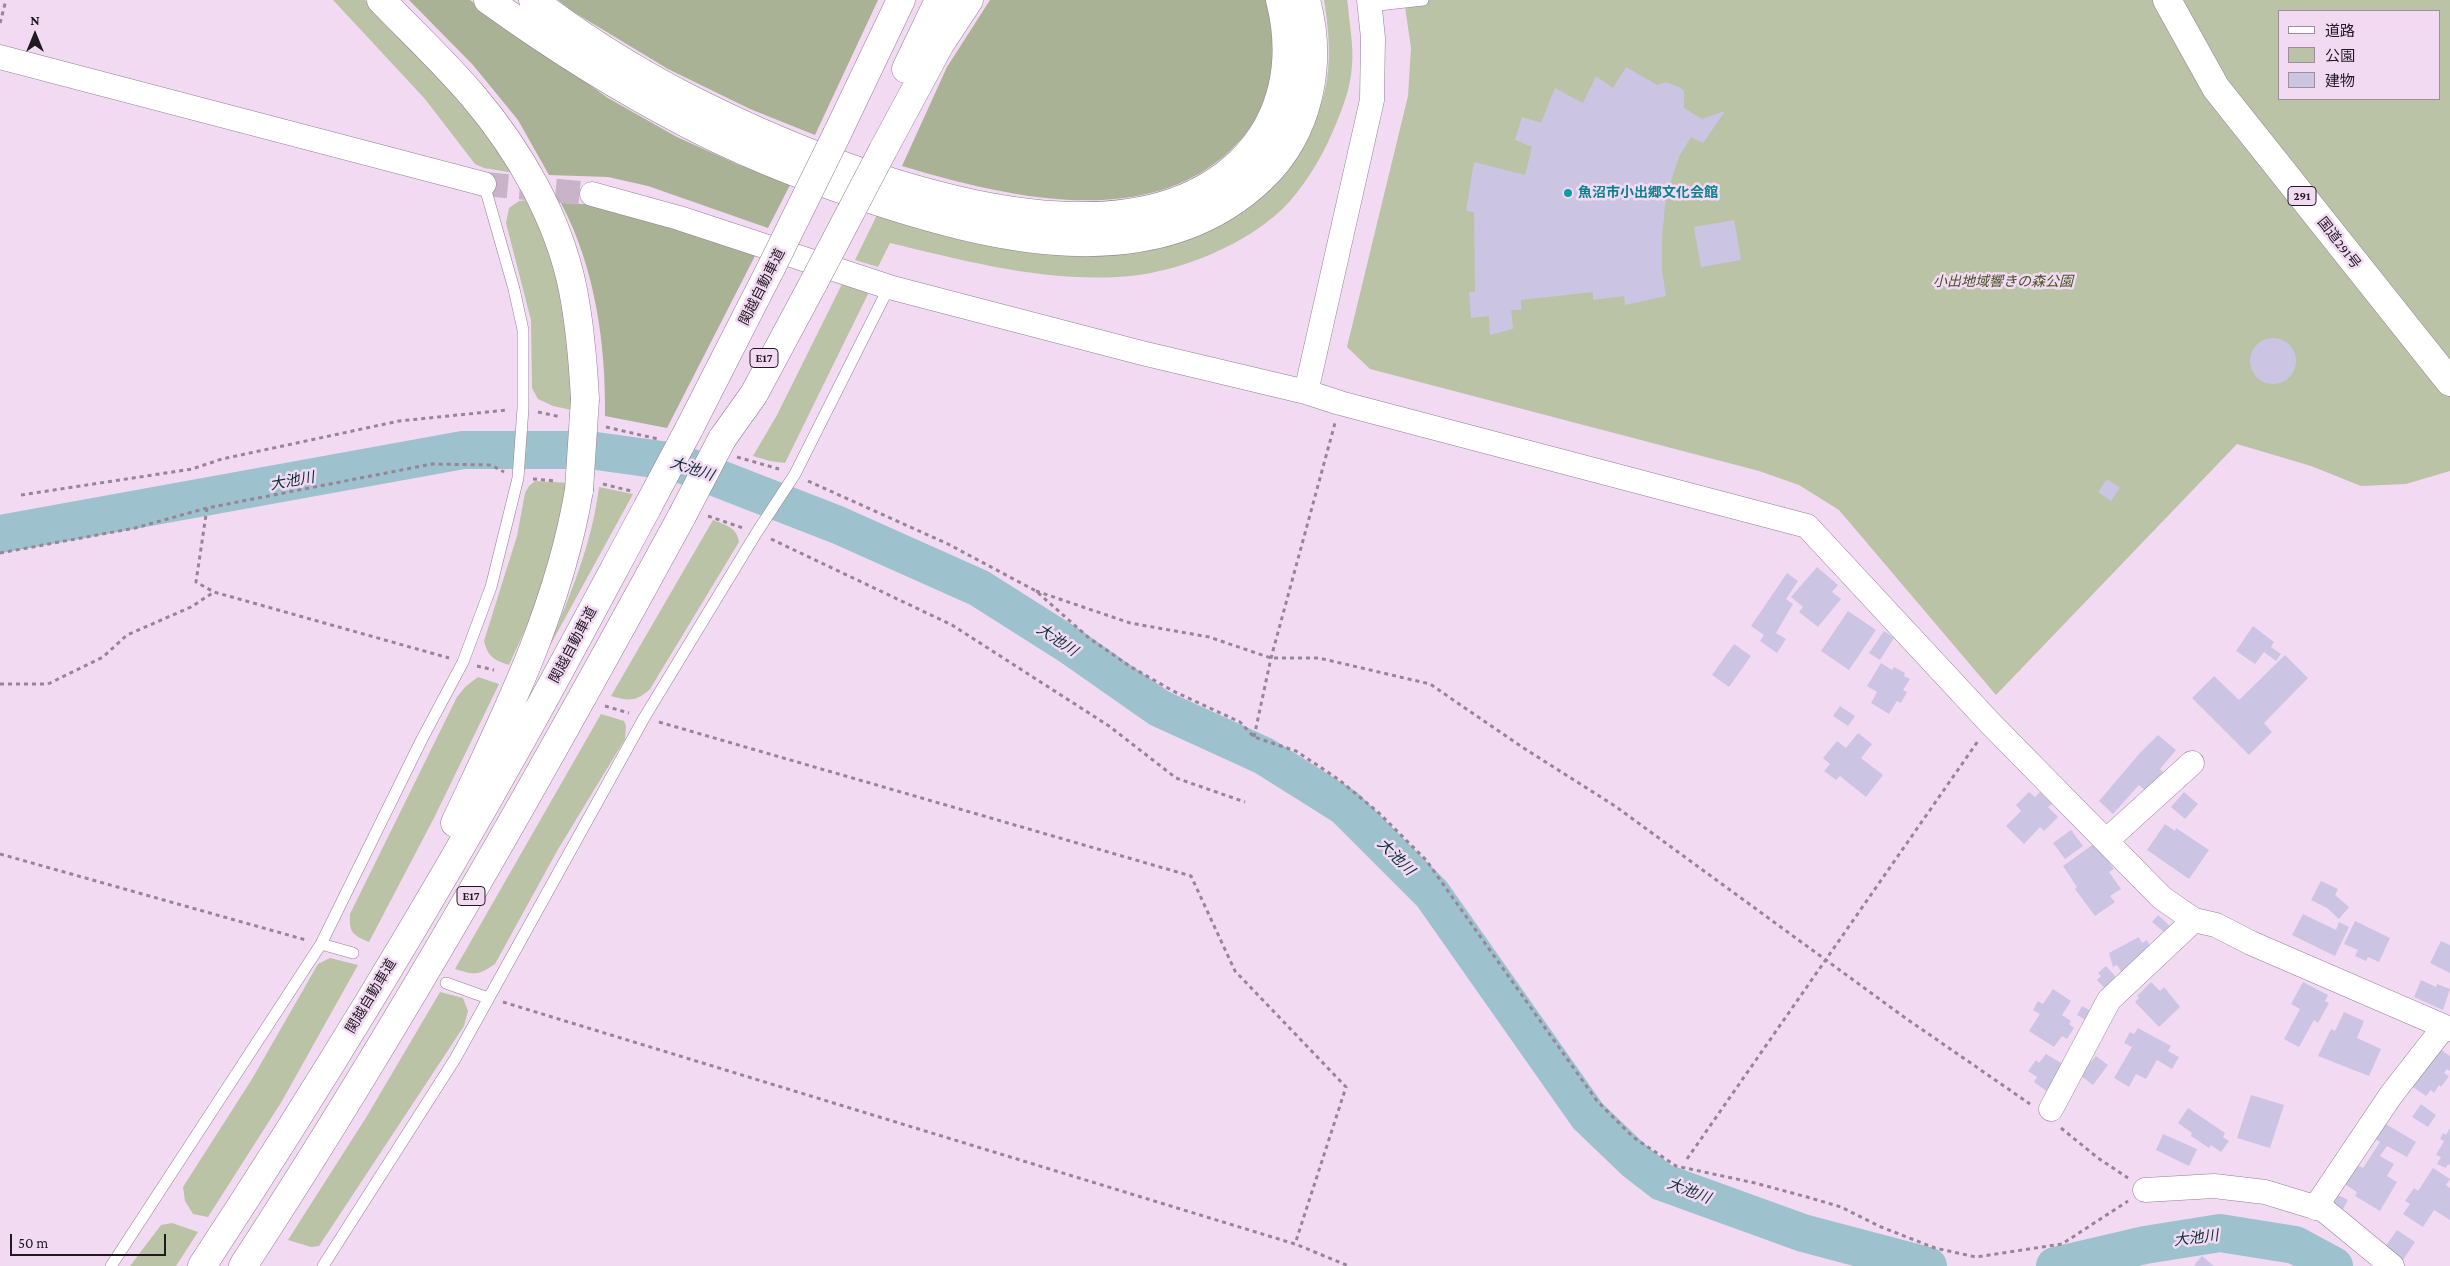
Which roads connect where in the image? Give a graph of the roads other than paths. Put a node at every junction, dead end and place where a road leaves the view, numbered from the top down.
1 (381, 0) edge
2 (488, 0) edge
3 (532, 0) edge
4 (901, 0) edge
5 (939, 0) edge
6 (969, 0) edge
7 (1280, 0) edge
8 (1306, 0) edge
9 (1423, 0) edge
10 (2168, 0) edge
11 (1369, 3) edge
12 (0, 57) edge
13 (877, 148) junction
14 (484, 184) joint
15 (592, 194) tunnel mouth
16 (889, 287) junction
17 (2450, 382) edge
18 (1306, 392) junction
19 (2192, 763) dead end
20 (2106, 841) junction
21 (2194, 920) junction
22 (321, 944) junction
23 (353, 953) dead end
24 (446, 982) dead end
25 (488, 998) junction
26 (2447, 1028) edge
27 (328, 1066) junction
28 (2048, 1114) road end
29 (2145, 1190) road end
30 (2315, 1208) junction
31 (111, 1266) edge
32 (202, 1266) edge
33 (243, 1266) edge
34 (324, 1266) edge
35 (2392, 1266) edge

1 - 27 highway, bridge
2 - 8 highway
3 - 7 highway
4 - 27 highway, 関越自動車道 / E17, bridge
5 - 13 highway, E17
6 - 13 highway
9 - 11 lane
10 - 17 highway, 国道291号 / 291
11 - 18 street
12 - 14 street
13 - 33 highway, E17, bridge
14 - 22 lane
15 - 16 street
16 - 18 street
16 - 25 lane
18 - 20 street
19 - 20 street
20 - 21 street
21 - 26 street
21 - 28 street
22 - 23 lane
22 - 31 lane
24 - 25 lane
25 - 34 lane
26 - 30 street
27 - 32 highway, 関越自動車道 / E17
29 - 30 street
30 - 35 street

